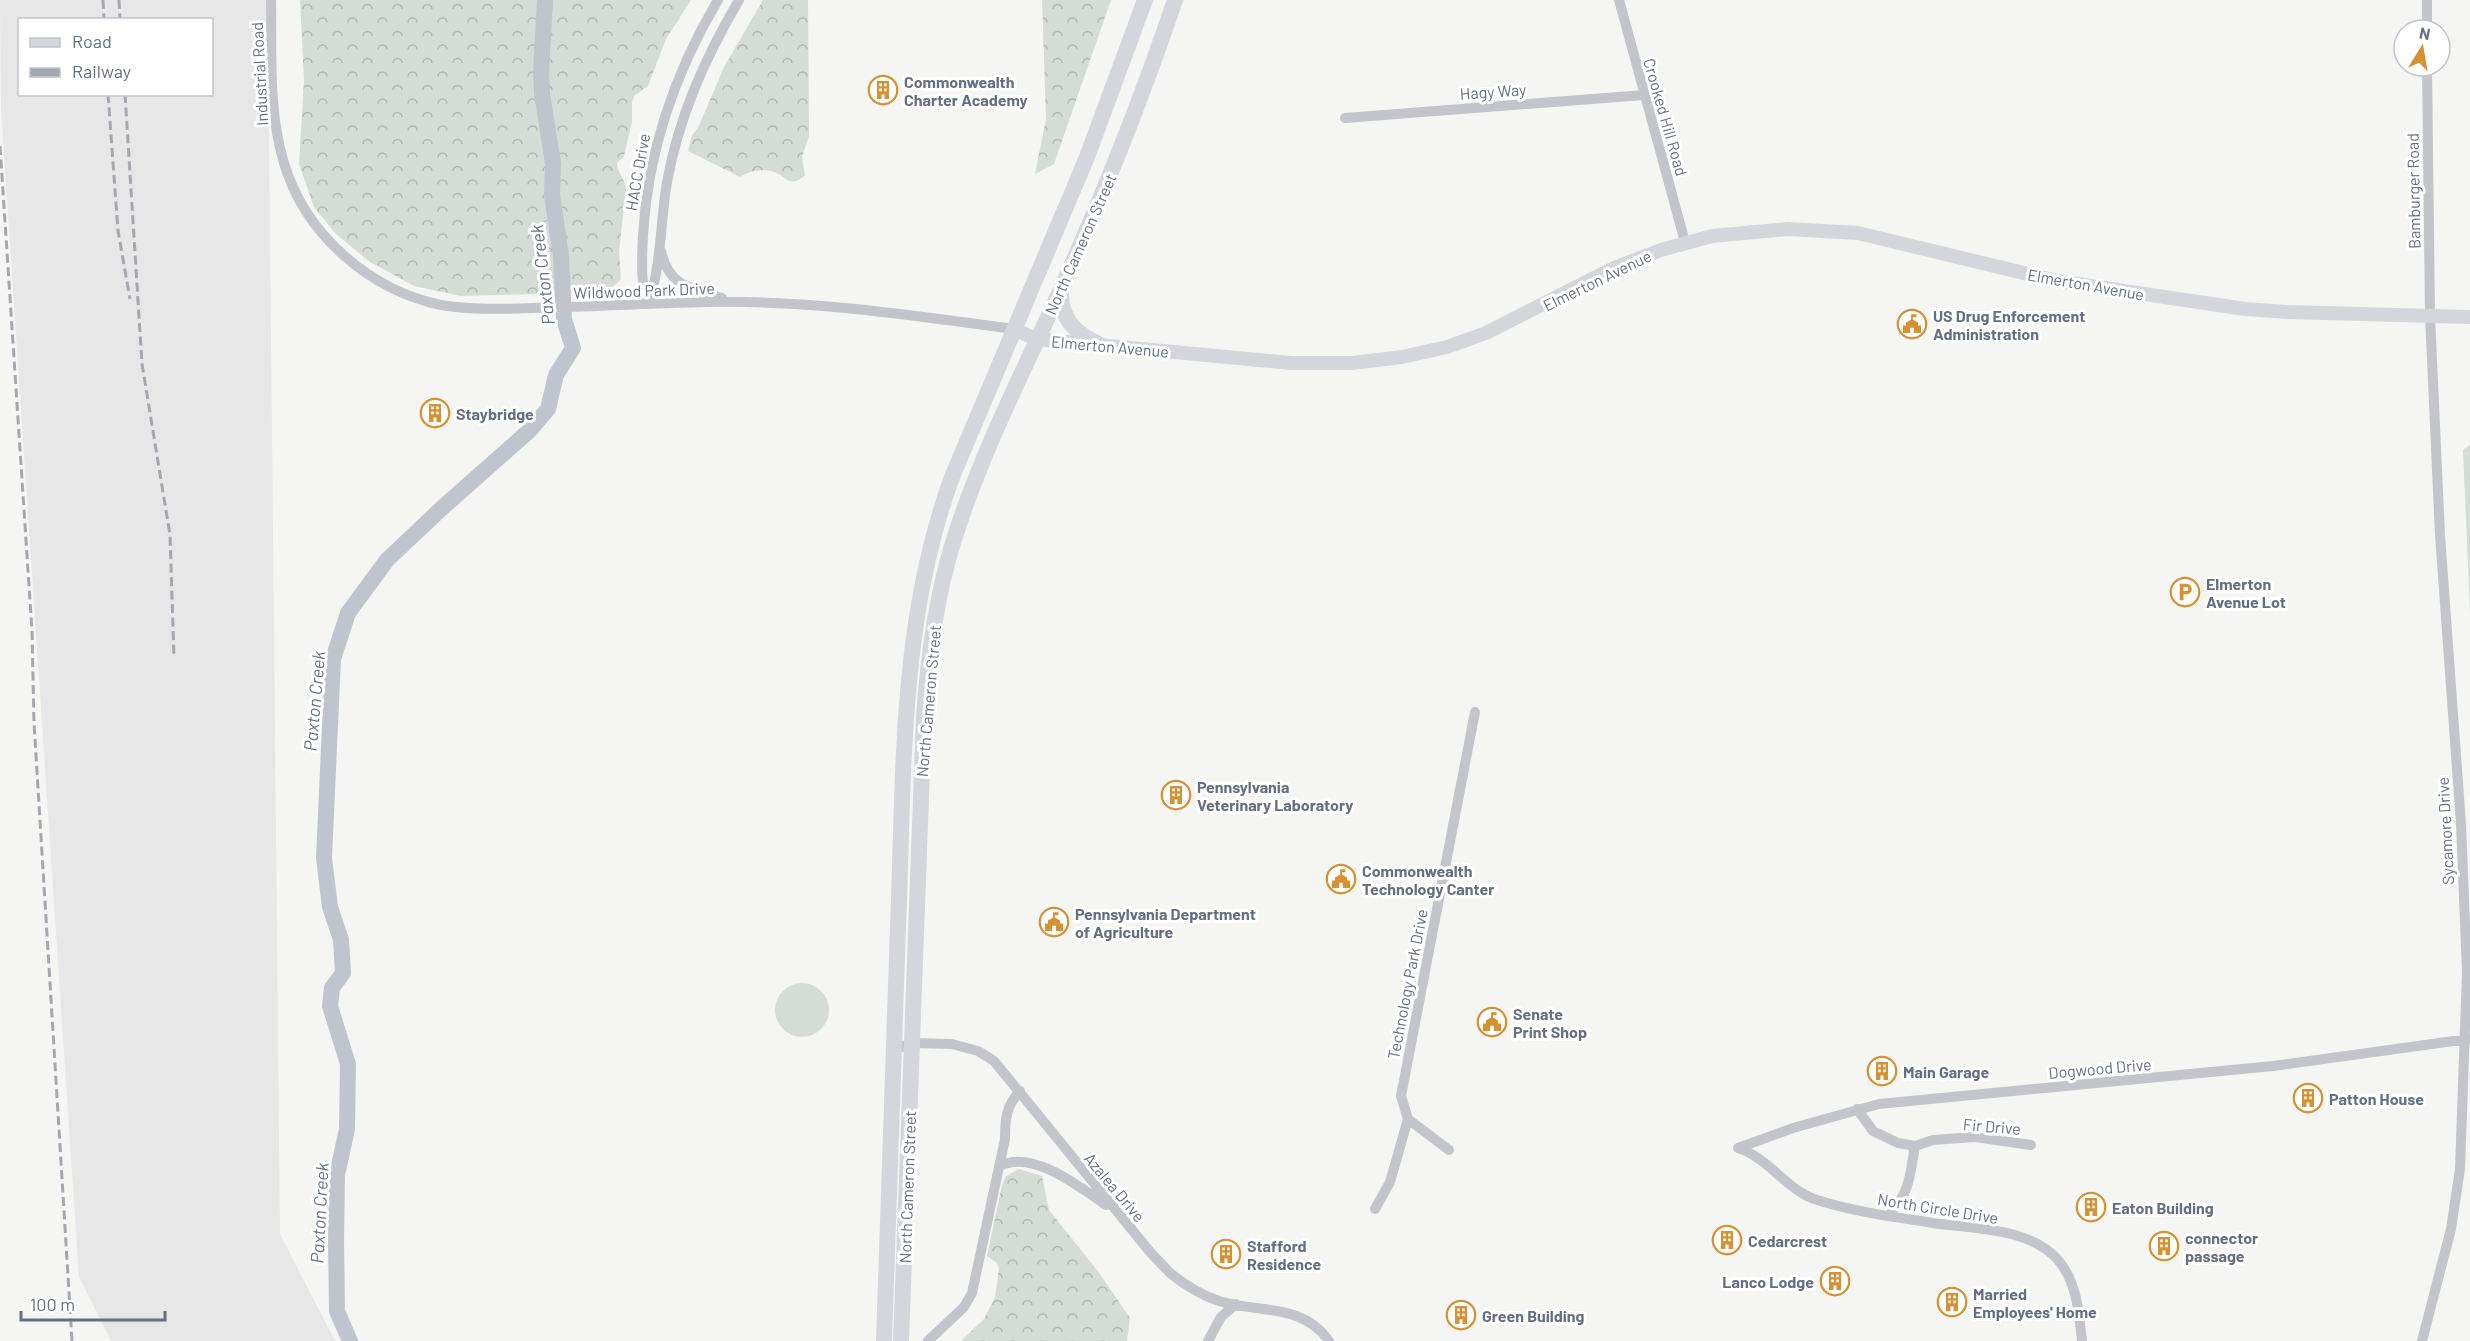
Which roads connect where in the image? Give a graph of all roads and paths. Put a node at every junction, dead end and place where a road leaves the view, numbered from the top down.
1 (271, 0) edge
2 (718, 0) edge
3 (739, 0) edge
4 (1145, 0) edge
5 (1175, 0) edge
6 (1620, 0) edge
7 (2427, 0) edge
8 (2427, 18) edge
9 (2427, 78) edge
10 (1644, 95) junction
11 (1345, 118) dead end
12 (290, 181) joint
13 (1685, 242) junction
14 (661, 249) junction
15 (1061, 289) junction
16 (734, 302) junction
17 (648, 304) junction
18 (2430, 316) junction
19 (2470, 318) edge
20 (1014, 329) junction
21 (1036, 339) junction
22 (1100, 345) junction
23 (1475, 712) dead end
24 (2467, 1039) edge
25 (895, 1042) junction
26 (912, 1043) junction
27 (1020, 1091) junction
28 (1857, 1109) junction
29 (1408, 1119) junction
30 (2031, 1145) dead end
31 (1915, 1146) junction
32 (1738, 1148) joint
33 (1449, 1150) dead end
34 (1000, 1166) junction
35 (1375, 1209) dead end
36 (1119, 1214) junction
37 (1889, 1216) junction
38 (1236, 1305) junction
39 (884, 1341) edge
40 (901, 1341) edge
41 (928, 1341) edge
42 (1208, 1341) edge
43 (1329, 1341) edge
44 (2082, 1341) edge
45 (2422, 1341) edge

1 - 12 street, Industrial Road
2 - 17 street, HACC Drive
3 - 14 street, HACC Drive
4 - 20 highway, North Cameron Street
5 - 15 highway, North Cameron Street
6 - 10 street, Crooked Hill Road
7 - 8 street
9 - 18 street, Bamburger Road
10 - 11 street, Hagy Way
10 - 13 street, Crooked Hill Road
12 - 17 street, Wildwood Park Drive
13 - 18 main road, Elmerton Avenue
13 - 22 main road, Elmerton Avenue
14 - 16 street, HACC Drive
14 - 17 street, HACC Drive
15 - 21 highway, North Cameron Street
15 - 22 highway
16 - 17 street, Wildwood Park Drive
16 - 20 street, Wildwood Park Drive
18 - 19 main road, Elmerton Avenue
18 - 24 street, Sycamore Drive
20 - 21 main road, Elmerton Avenue
20 - 25 highway, North Cameron Street
21 - 22 main road, Elmerton Avenue
21 - 26 highway, North Cameron Street
23 - 29 street, Technology Park Drive
24 - 28 street, Dogwood Drive
24 - 45 street, Sycamore Drive
25 - 26 street
25 - 39 highway, North Cameron Street
26 - 27 street, Azalea Drive
26 - 40 highway, North Cameron Street
27 - 34 street
27 - 36 street, Azalea Drive
28 - 31 street, Fir Drive
28 - 32 street, Dogwood Drive
29 - 33 street
29 - 35 street, Technology Park Drive
30 - 31 street, Fir Drive
31 - 37 street
32 - 37 street, North Circle Drive
34 - 36 street
34 - 41 street
36 - 38 street, Azalea Drive
37 - 44 street, North Circle Drive
38 - 42 street
38 - 43 street, Azalea Drive

